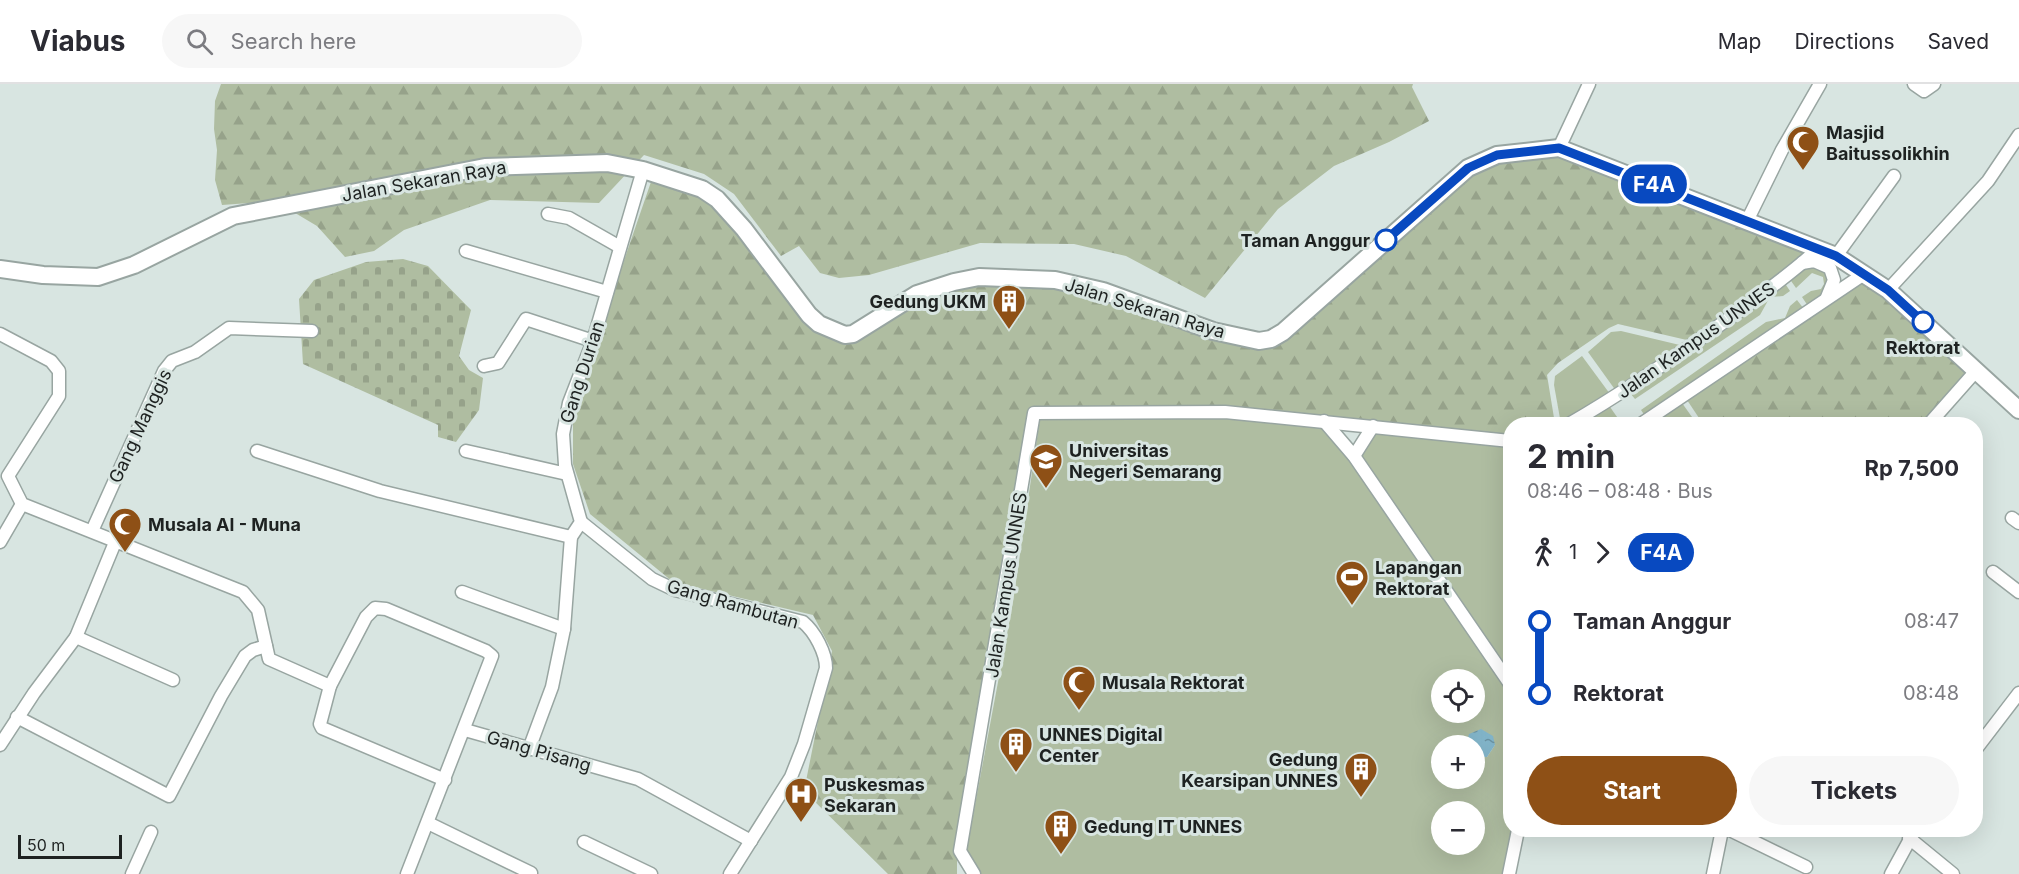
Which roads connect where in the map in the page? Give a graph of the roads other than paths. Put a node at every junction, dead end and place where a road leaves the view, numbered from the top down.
1 (1589, 84) edge
2 (1820, 84) edge
3 (1914, 84) edge
4 (1934, 84) edge
5 (2019, 135) edge
6 (1559, 148) junction
7 (643, 170) junction
8 (1894, 176) dead end
9 (548, 214) dead end
10 (1747, 221) junction
11 (620, 247) junction
12 (1818, 249) junction
13 (466, 251) dead end
14 (1836, 256) junction
15 (1802, 264) junction
16 (0, 268) edge
17 (1864, 274) junction
18 (1888, 290) junction
19 (607, 292) junction
20 (1827, 298) junction
21 (312, 331) dead end
22 (0, 334) edge
23 (592, 341) junction
24 (484, 366) dead end
25 (1975, 372) junction
26 (2019, 410) edge
27 (1581, 417) edge
28 (1651, 417) edge
29 (1935, 417) edge
30 (1324, 421) junction
31 (1373, 426) junction
32 (1503, 440) edge
33 (257, 451) dead end
34 (466, 451) dead end
35 (1354, 456) junction
36 (567, 474) junction
37 (22, 504) junction
38 (581, 522) junction
39 (92, 531) junction
40 (571, 537) junction
41 (116, 540) junction
42 (0, 542) edge
43 (1993, 572) dead end
44 (462, 592) dead end
45 (2019, 592) edge
46 (564, 629) junction
47 (76, 637) junction
48 (266, 646) junction
49 (1503, 663) edge
50 (173, 680) dead end
51 (330, 686) junction
52 (2019, 693) edge
53 (17, 717) junction
54 (465, 730) junction
55 (1983, 740) edge
56 (0, 745) edge
57 (529, 749) junction
58 (445, 780) junction
59 (428, 823) junction
60 (151, 832) dead end
61 (1517, 837) edge
62 (1721, 837) edge
63 (1744, 837) edge
64 (1910, 837) edge
65 (1915, 837) edge
66 (750, 840) junction
67 (584, 842) dead end
68 (1806, 867) dead end
69 (531, 873) edge
70 (132, 874) edge
71 (407, 874) edge
72 (651, 874) edge
73 (730, 874) edge
74 (974, 874) edge
75 (1509, 874) edge
76 (1713, 874) edge
77 (1891, 874) edge
78 (1953, 874) edge

1 - 6 street
2 - 10 street
3 - 4 street
5 - 18 street
6 - 7 main road, Jalan Sekaran Raya
6 - 10 main road
7 - 11 street, Gang Durian
7 - 16 main road, Jalan Sekaran Raya
8 - 14 street
9 - 11 street
10 - 12 main road
11 - 19 street, Gang Durian
12 - 14 main road
12 - 15 street, Jalan Kampus UNNES
13 - 19 street
14 - 17 main road
15 - 20 street
15 - 27 street, Jalan Kampus UNNES
17 - 18 main road
17 - 20 street, Jalan Kampus UNNES
18 - 25 main road
19 - 23 street, Gang Durian
20 - 28 street, Jalan Kampus UNNES
21 - 39 street, Gang Manggis
22 - 37 street
23 - 24 street
23 - 36 street, Gang Durian
25 - 26 main road
25 - 29 street
30 - 31 street, Jalan Kampus UNNES
30 - 35 street
30 - 74 street, Jalan Kampus UNNES
31 - 32 street, Jalan Kampus UNNES
31 - 35 street
33 - 40 street
34 - 36 street
35 - 49 street
36 - 38 street, Gang Durian
37 - 39 street
37 - 42 street
38 - 40 street
38 - 66 street, Gang Rambutan
39 - 41 street
40 - 46 street
41 - 47 street
41 - 48 street
43 - 45 street
44 - 46 street
46 - 57 street
47 - 50 street
47 - 53 street
48 - 51 street
48 - 53 street
51 - 54 street
51 - 58 street
52 - 55 street
53 - 56 street
54 - 57 street, Gang Pisang
54 - 58 street, Gang Pisang
57 - 66 street, Gang Pisang
58 - 59 street, Gang Pisang
59 - 69 street
59 - 71 street, Gang Pisang
60 - 70 street
61 - 75 street
62 - 76 street
63 - 68 street
64 - 77 street
65 - 78 street
66 - 73 street, Gang Rambutan
67 - 72 street

